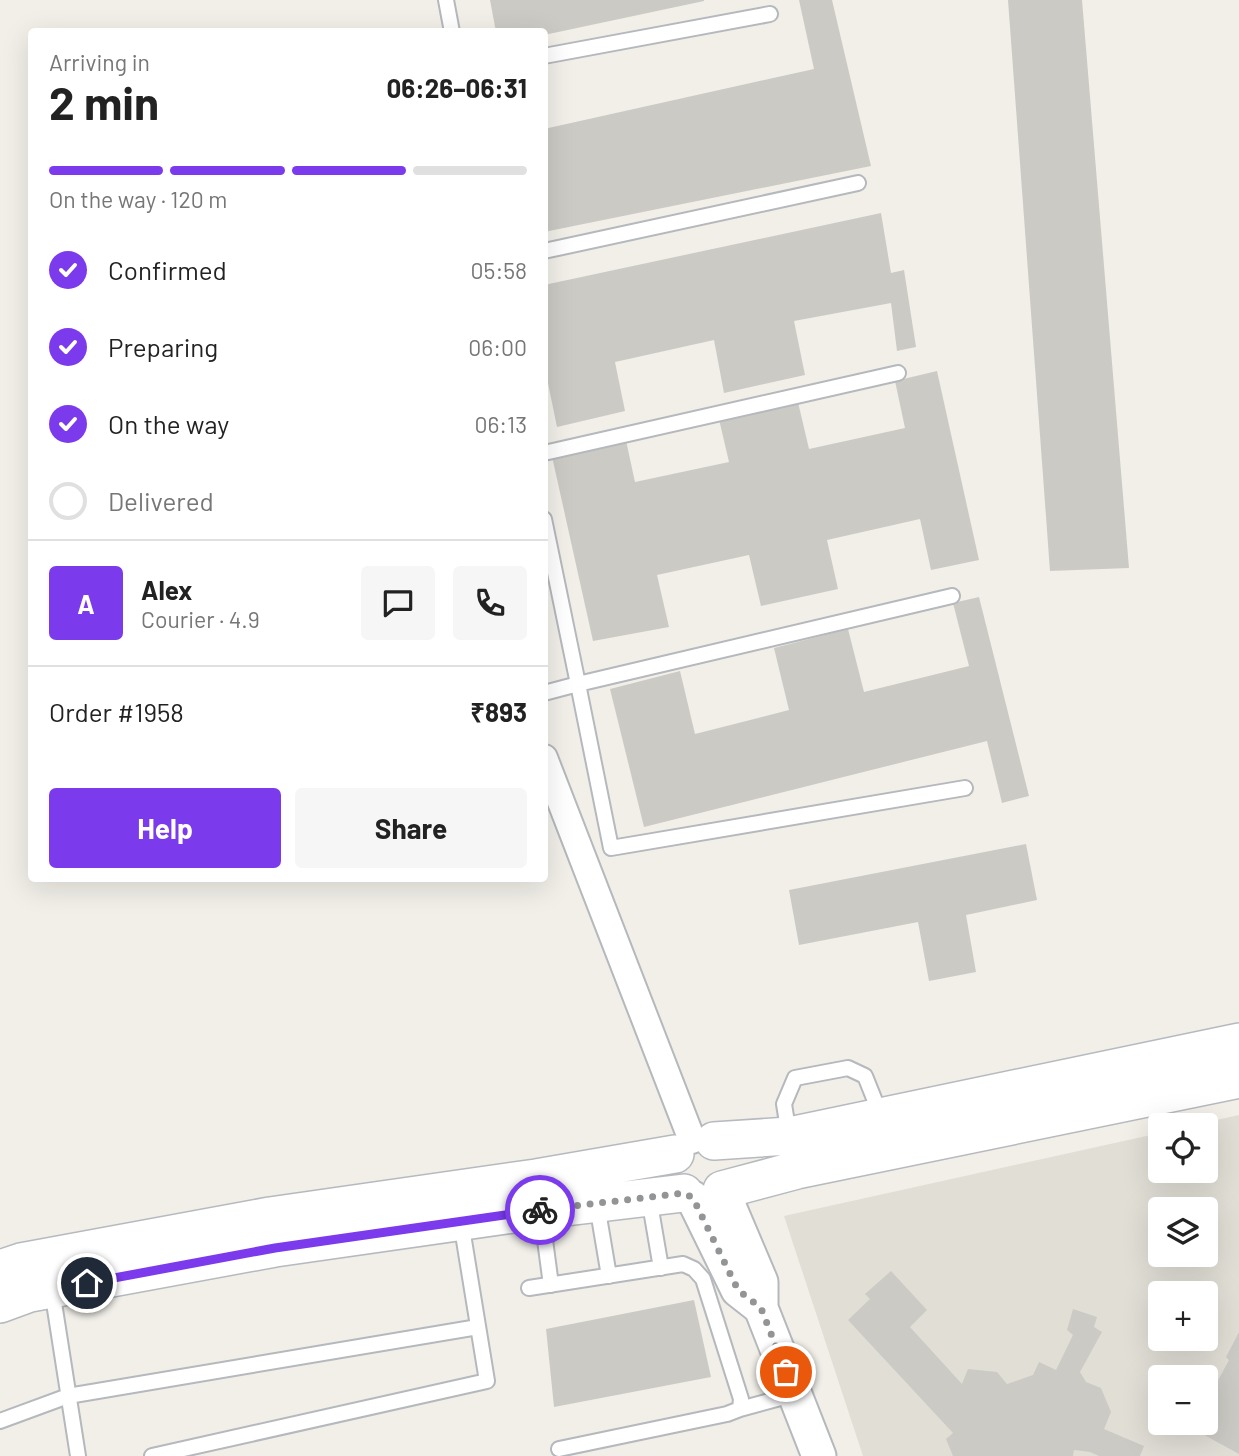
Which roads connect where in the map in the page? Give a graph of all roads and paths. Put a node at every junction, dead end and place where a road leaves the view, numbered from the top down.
1 (446, 0) edge
2 (770, 14) dead end
3 (451, 28) edge
4 (548, 55) edge
5 (858, 183) dead end
6 (548, 250) edge
7 (898, 373) dead end
8 (548, 452) edge
9 (548, 538) edge
10 (952, 596) dead end
11 (578, 684) junction
12 (548, 692) edge
13 (548, 768) edge
14 (965, 788) dead end
15 (1239, 1042) edge
16 (1239, 1079) edge
17 (882, 1117) junction
18 (789, 1136) junction
19 (694, 1145) junction
20 (687, 1195) junction
21 (597, 1204) junction
22 (541, 1210) junction
23 (461, 1222) junction
24 (85, 1267) junction
25 (661, 1268) junction
26 (0, 1269) edge
27 (609, 1276) junction
28 (551, 1285) junction
29 (529, 1288) dead end
30 (51, 1289) junction
31 (0, 1304) edge
32 (478, 1327) junction
33 (795, 1394) junction
34 (68, 1396) junction
35 (740, 1409) junction
36 (0, 1421) edge
37 (559, 1449) dead end
38 (78, 1456) edge
39 (152, 1456) edge
40 (820, 1456) edge

1 - 3 lane
2 - 4 lane
5 - 6 lane
7 - 8 lane
9 - 11 lane
10 - 11 lane
11 - 12 lane
11 - 14 lane
13 - 19 street
15 - 17 main road
16 - 20 main road
17 - 18 main road
17 - 18 lane
18 - 19 main road
19 - 20 main road
19 - 20 main road
19 - 24 main road
20 - 21 main road
20 - 25 lane
20 - 33 street
21 - 22 main road
21 - 27 lane
22 - 23 main road
22 - 28 lane
23 - 24 main road
23 - 32 lane
24 - 26 main road
24 - 30 main road
25 - 27 lane
25 - 35 lane
27 - 28 lane
28 - 29 lane
30 - 31 main road
30 - 34 lane
32 - 34 lane
32 - 39 lane
33 - 35 lane
33 - 40 street
34 - 36 lane
34 - 38 lane
35 - 37 lane

